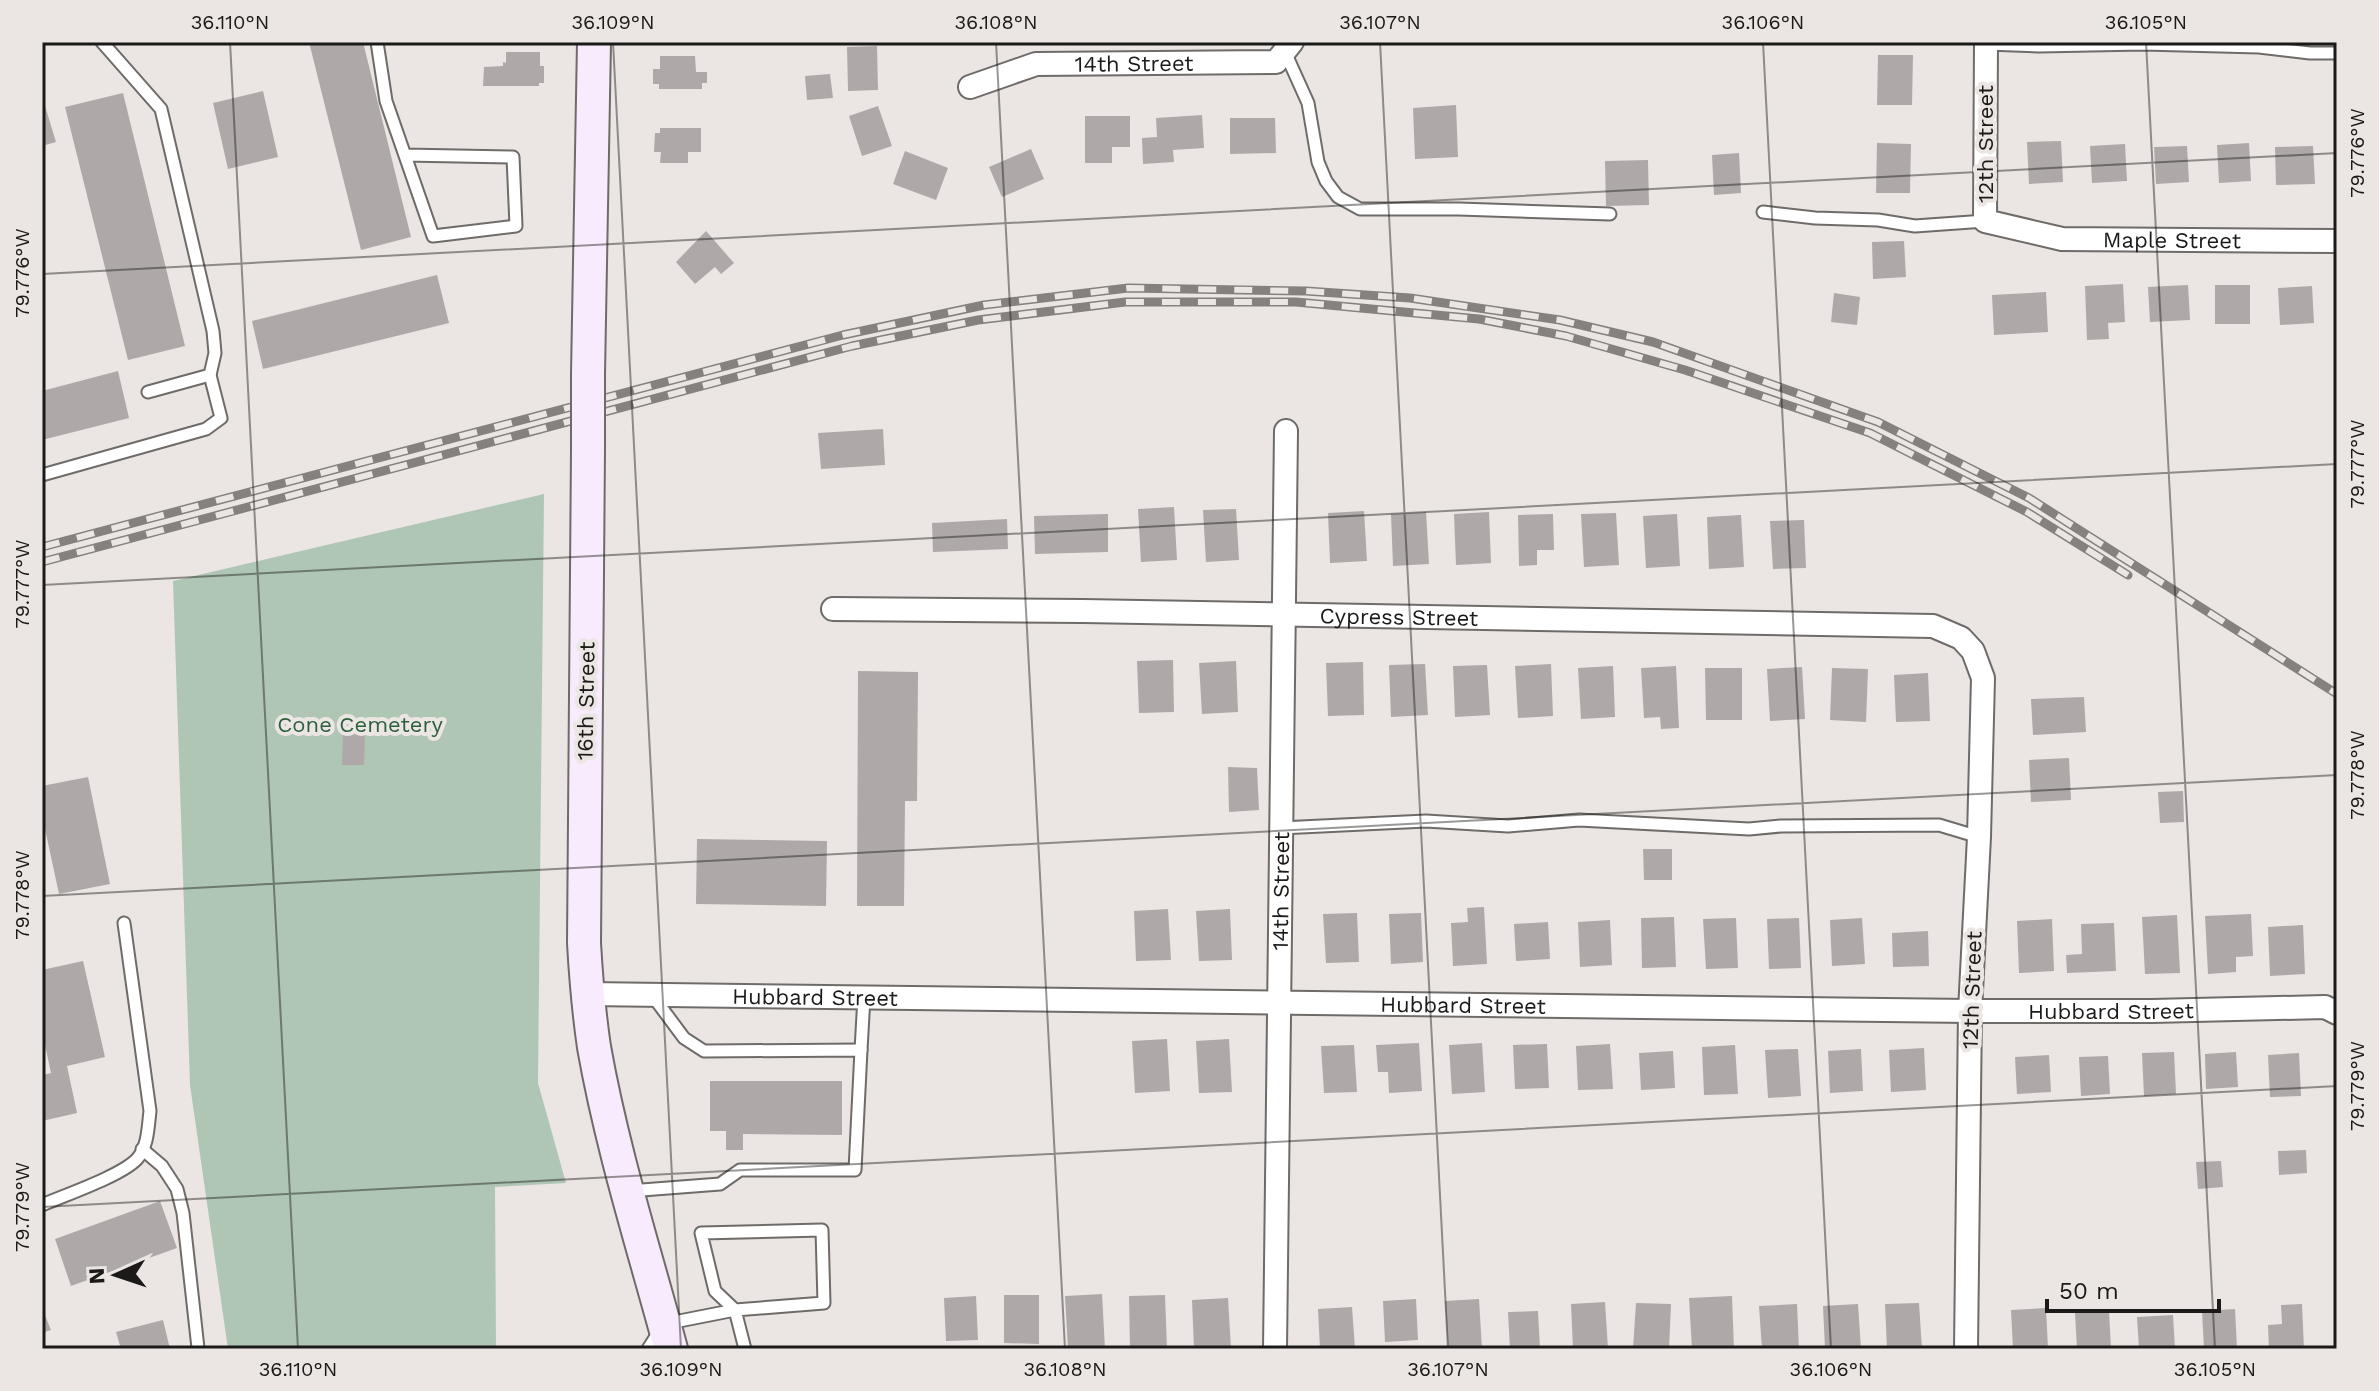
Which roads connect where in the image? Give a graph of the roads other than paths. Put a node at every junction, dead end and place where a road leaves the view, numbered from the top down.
1 (102, 42) edge
2 (377, 42) edge
3 (594, 42) edge
4 (1986, 43) edge
5 (2245, 44) edge
6 (1288, 46) edge
7 (2337, 53) edge
8 (970, 87) dead end
9 (405, 155) junction
10 (1763, 212) dead end
11 (1610, 214) dead end
12 (1985, 221) junction
13 (2010, 228) joint
14 (2337, 241) edge
15 (210, 375) junction
16 (148, 392) dead end
17 (1286, 431) dead end
18 (42, 475) edge
19 (833, 609) dead end
20 (1282, 614) junction
21 (1961, 638) joint
22 (1279, 828) junction
23 (1979, 837) junction
24 (124, 923) dead end
25 (587, 994) junction
26 (652, 995) junction
27 (864, 997) junction
28 (1277, 1003) junction
29 (1970, 1011) junction
30 (2337, 1013) edge
31 (861, 1050) junction
32 (142, 1149) junction
33 (628, 1191) junction
34 (42, 1205) edge
35 (735, 1310) junction
36 (661, 1341) edge
37 (198, 1348) edge
38 (745, 1349) edge
39 (1275, 1349) edge
40 (1966, 1349) edge

1 - 15 lane
2 - 9 lane
3 - 25 street, 16th Street, bridge
4 - 5 lane
4 - 12 street, 12th Street
5 - 7 lane
6 - 8 street, 14th Street
6 - 11 lane
9 - 9 lane
10 - 12 lane
12 - 13 street, 12th Street
13 - 14 street, Maple Street
15 - 16 lane
15 - 18 lane
17 - 20 street, 14th Street
19 - 20 street, Cypress Street
20 - 21 street, Cypress Street
20 - 22 street, 14th Street
21 - 23 street, 12th Street
22 - 23 lane
22 - 28 street, 14th Street
23 - 29 street, 12th Street
24 - 32 lane
25 - 26 street, Hubbard Street
25 - 33 street, 16th Street
26 - 27 street, Hubbard Street
26 - 31 lane
27 - 28 street, Hubbard Street
27 - 31 lane
28 - 29 street, Hubbard Street
28 - 39 street, 14th Street
29 - 30 street, Hubbard Street
29 - 40 street, 12th Street
31 - 33 lane
32 - 34 lane
32 - 37 lane
33 - 36 street, 16th Street
35 - 35 lane
35 - 36 lane
35 - 38 lane

